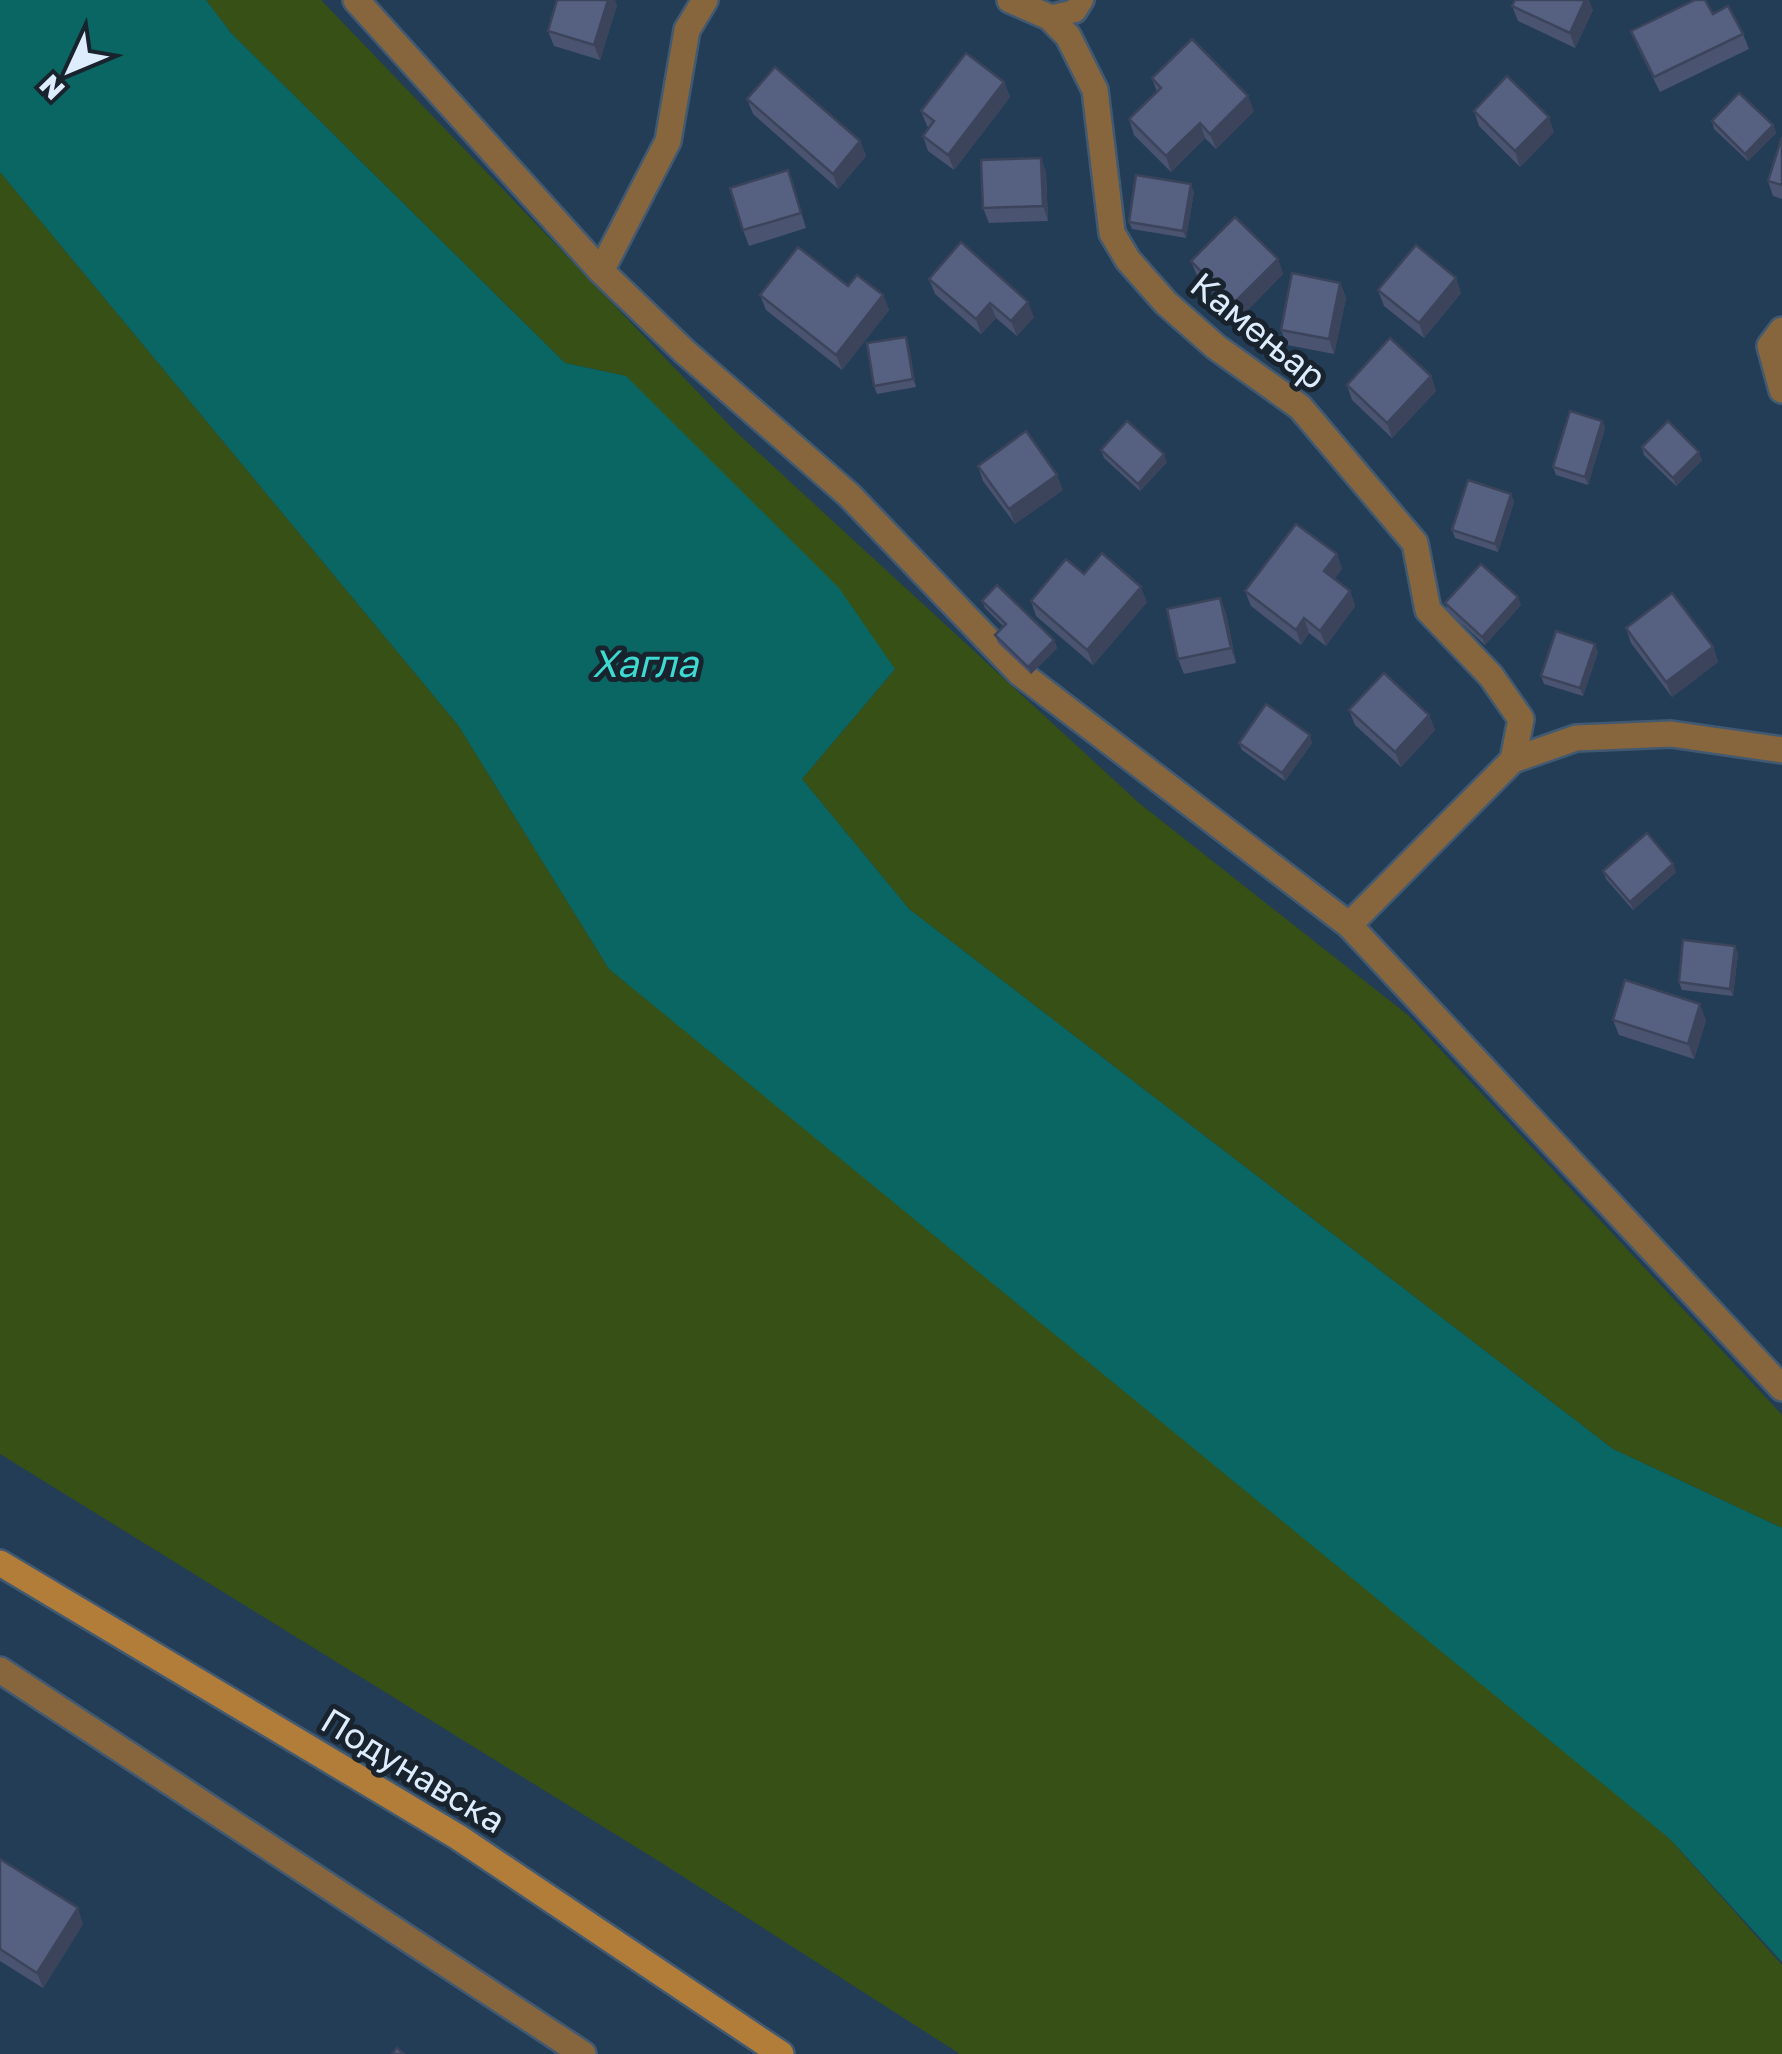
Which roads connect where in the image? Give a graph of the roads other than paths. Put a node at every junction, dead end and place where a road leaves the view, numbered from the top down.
1 (356, 0) edge
2 (705, 0) edge
3 (1010, 0) edge
4 (1082, 0) edge
5 (1049, 17) junction
6 (602, 270) junction
7 (1782, 330) edge
8 (1782, 390) edge
9 (1782, 750) edge
10 (1513, 760) junction
11 (1349, 925) junction
12 (1782, 1388) edge
13 (0, 1563) edge
14 (0, 1670) edge
15 (583, 2054) edge
16 (781, 2054) edge

1 - 6 street
2 - 6 street
3 - 5 street, Камењар
4 - 5 lane
5 - 10 street, Камењар
6 - 11 street
7 - 8 street
9 - 10 street
10 - 11 street
11 - 12 street
13 - 16 street, Подунавска
14 - 15 street

